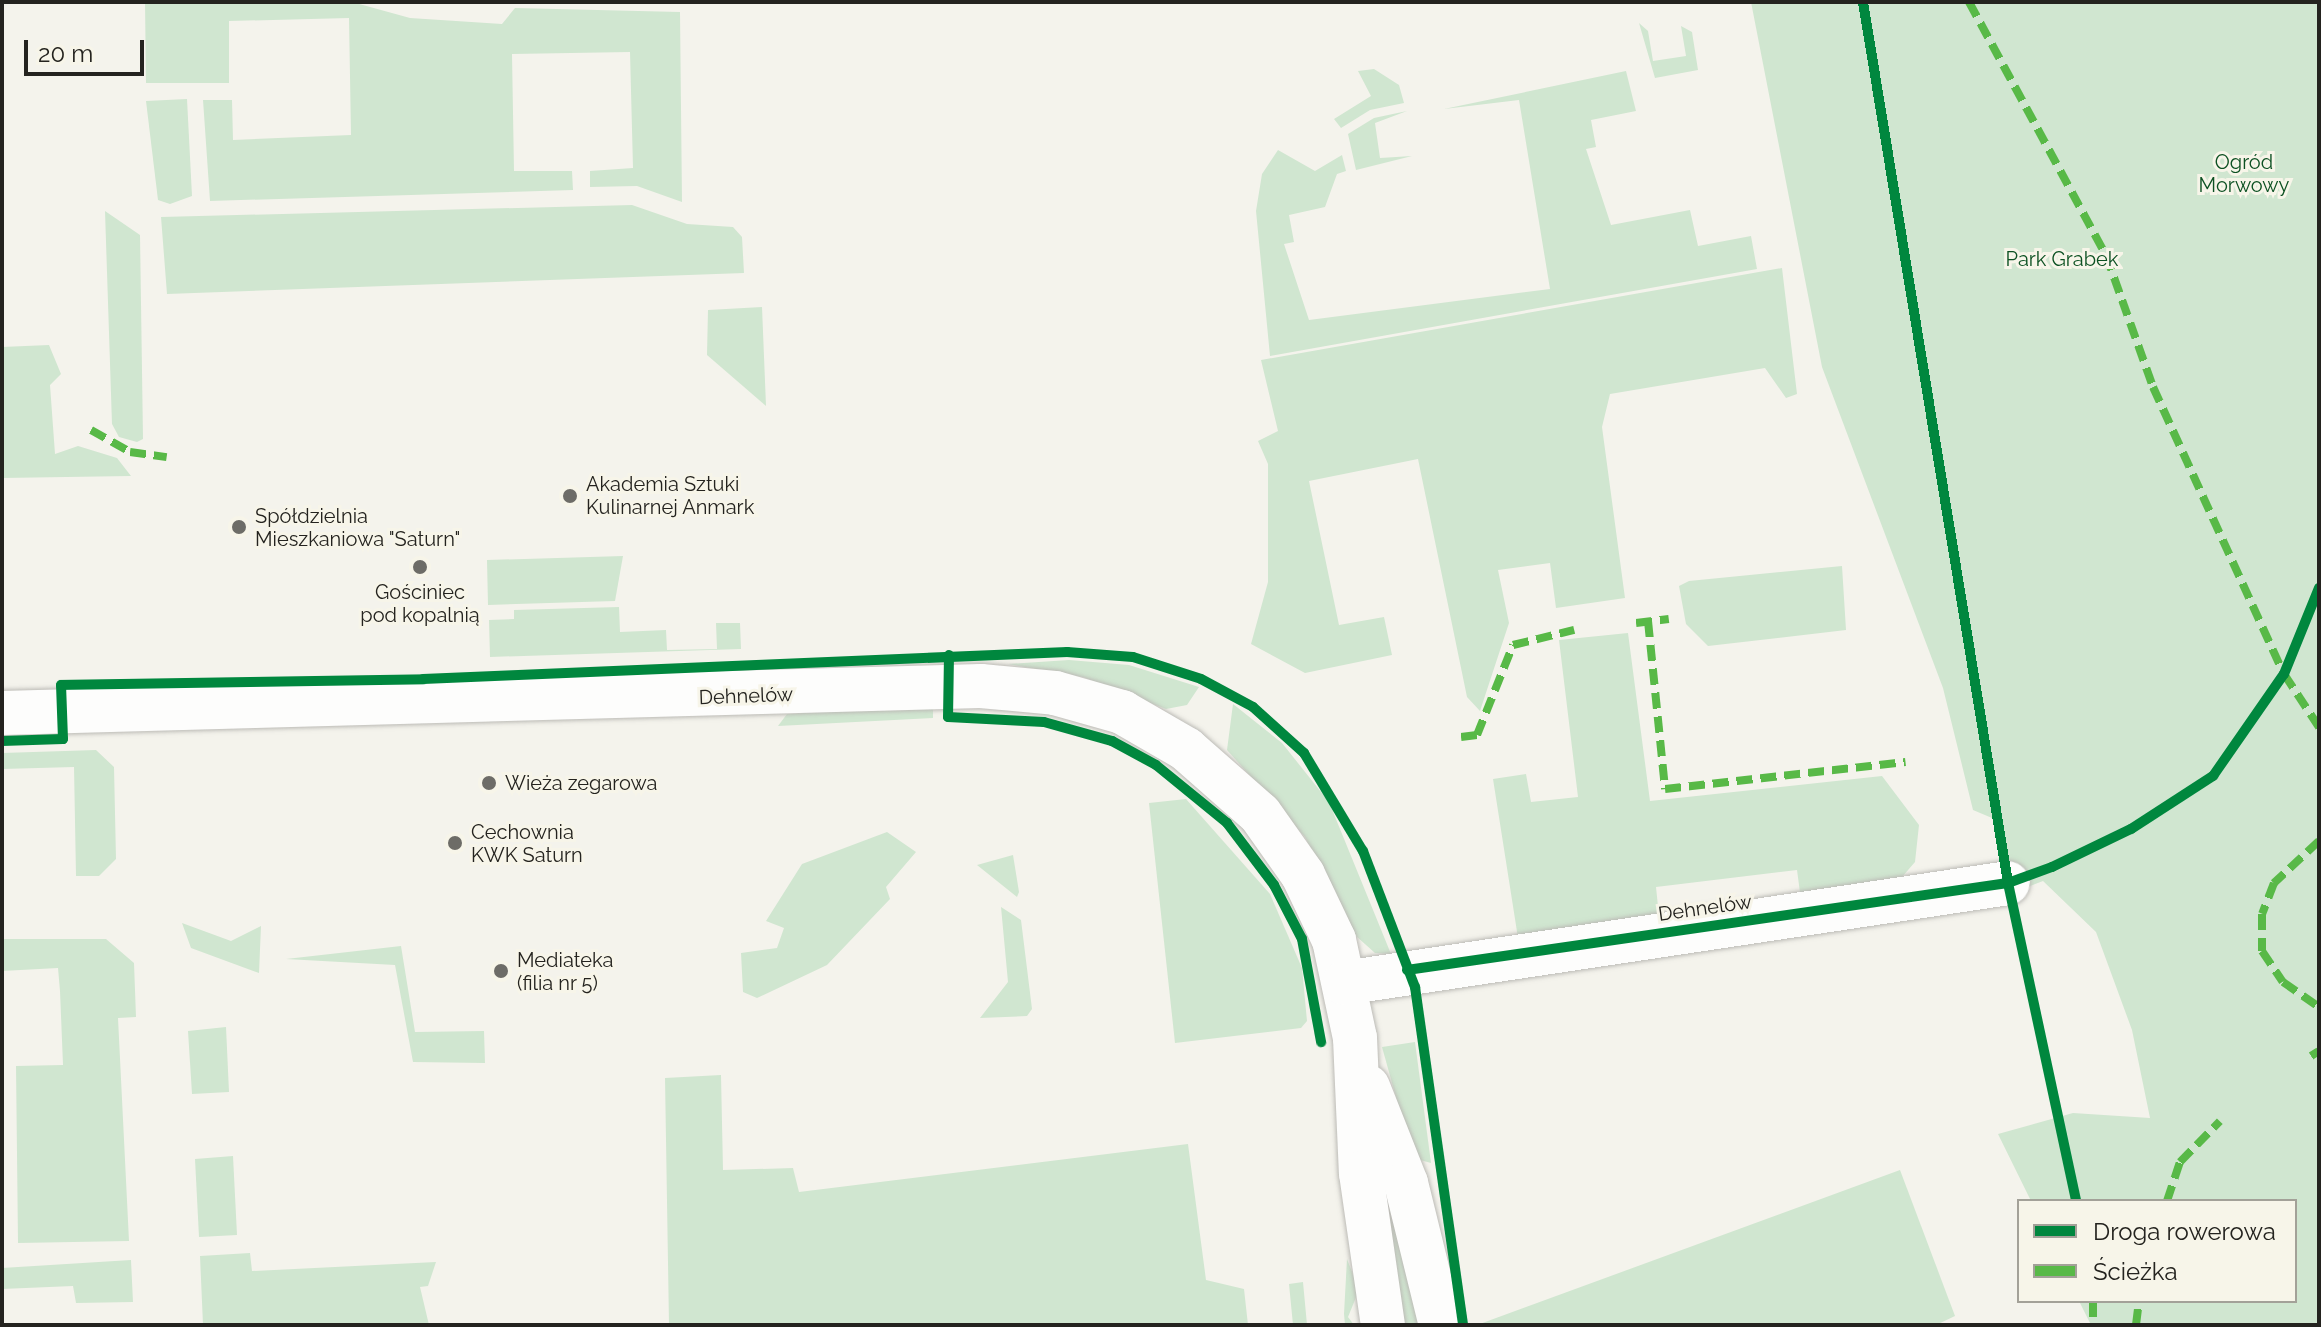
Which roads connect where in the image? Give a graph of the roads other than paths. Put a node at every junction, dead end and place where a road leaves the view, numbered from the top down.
1 (2, 713) edge
2 (2008, 883) dead end
3 (1344, 983) junction
4 (1357, 1058) junction
5 (1383, 1325) edge
6 (1441, 1325) edge

1 - 3 street, Dehnelów
2 - 3 street, Dehnelów
3 - 4 street, Dehnelów
4 - 5 street, Dehnelów
4 - 6 street, Dehnelów

